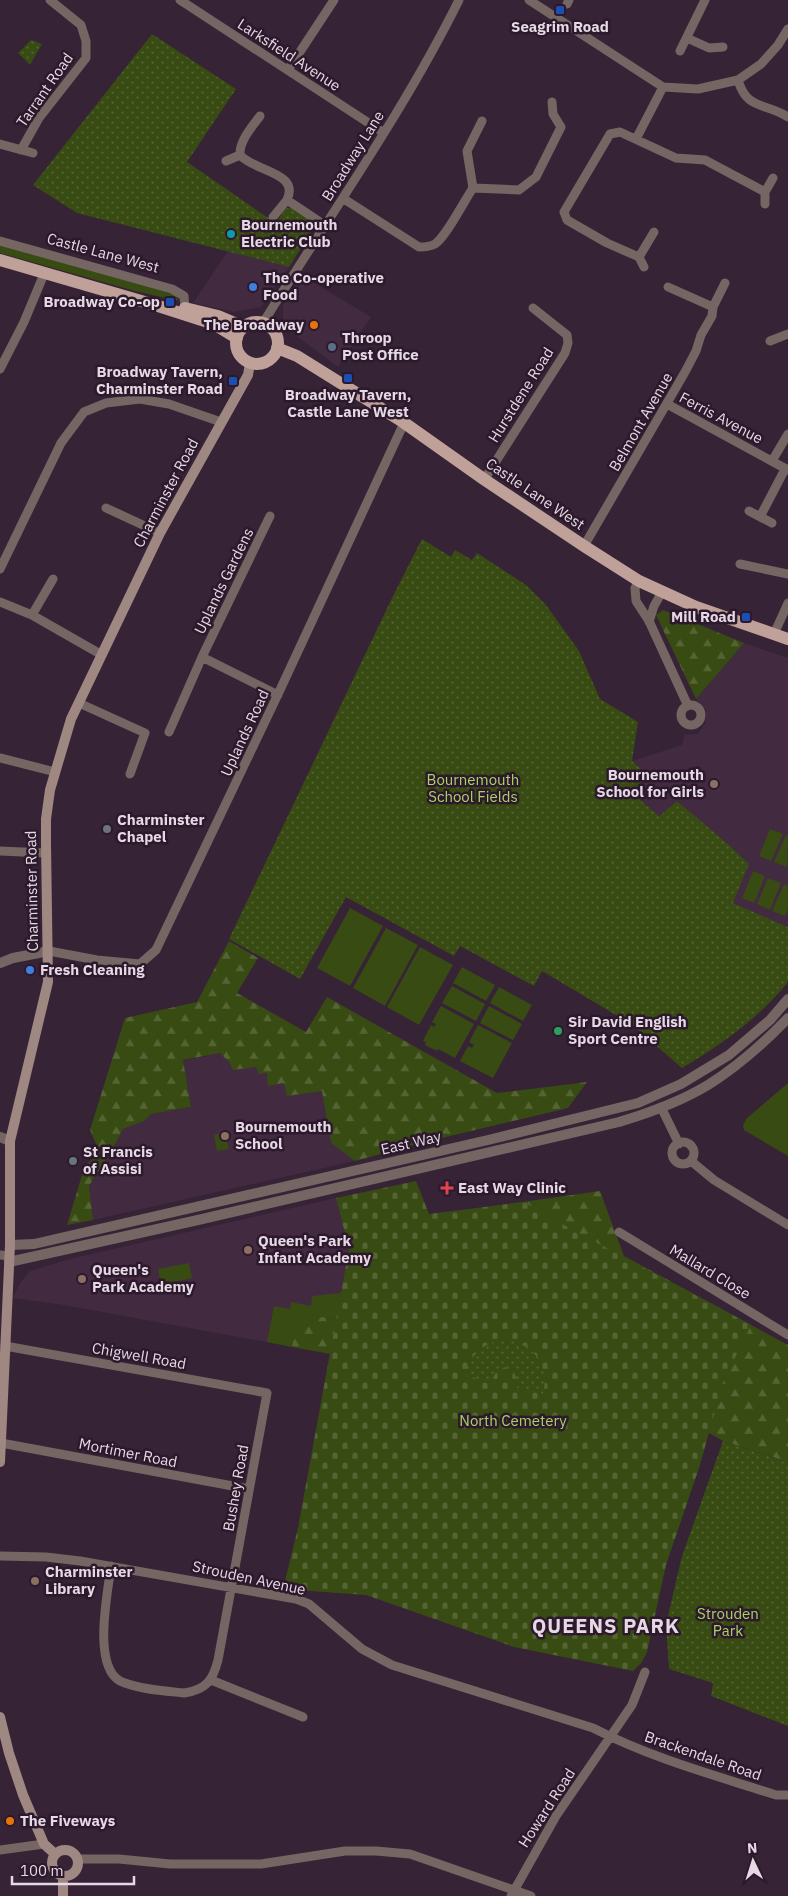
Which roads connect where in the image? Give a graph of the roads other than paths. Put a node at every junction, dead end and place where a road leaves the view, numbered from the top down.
1 (50, 0) edge
2 (180, 0) edge
3 (334, 0) edge
4 (459, 0) edge
5 (529, 0) edge
6 (705, 0) edge
7 (788, 29) edge
8 (687, 38) junction
9 (723, 47) dead end
10 (680, 51) dead end
11 (288, 70) junction
12 (738, 80) junction
13 (663, 87) junction
14 (552, 102) dead end
15 (260, 116) dead end
16 (788, 117) edge
17 (482, 121) dead end
18 (384, 132) junction
19 (636, 139) junction
20 (0, 144) edge
21 (22, 150) junction
22 (32, 153) dead end
23 (240, 155) junction
24 (226, 162) dead end
25 (773, 178) dead end
26 (473, 188) junction
27 (765, 192) junction
28 (344, 199) junction
29 (287, 200) junction
30 (765, 204) dead end
31 (273, 217) dead end
32 (326, 226) junction
33 (654, 232) dead end
34 (0, 241) edge
35 (639, 257) junction
36 (0, 260) edge
37 (644, 266) dead end
38 (44, 274) junction
39 (725, 283) dead end
40 (668, 287) dead end
41 (155, 305) junction
42 (713, 307) junction
43 (185, 308) junction
44 (533, 308) dead end
45 (263, 323) junction
46 (240, 332) junction
47 (788, 334) edge
48 (770, 341) dead end
49 (277, 348) junction
50 (250, 363) junction
51 (0, 368) edge
52 (667, 404) junction
53 (221, 422) junction
54 (404, 423) junction
55 (788, 434) edge
56 (772, 461) junction
57 (787, 469) edge
58 (484, 480) junction
59 (106, 508) dead end
60 (749, 511) dead end
61 (270, 516) dead end
62 (760, 517) junction
63 (772, 523) dead end
64 (160, 533) junction
65 (584, 546) junction
66 (740, 564) dead end
67 (0, 569) edge
68 (788, 574) edge
69 (54, 579) dead end
70 (639, 581) junction
71 (662, 592) junction
72 (0, 602) edge
73 (788, 605) edge
74 (32, 615) junction
75 (650, 622) junction
76 (774, 634) junction
77 (788, 639) edge
78 (102, 655) junction
79 (202, 657) junction
80 (278, 695) junction
81 (79, 703) junction
82 (688, 706) dead end
83 (169, 732) dead end
84 (1, 758) dead end
85 (55, 772) junction
86 (130, 774) dead end
87 (0, 851) edge
88 (46, 853) junction
89 (49, 951) junction
90 (0, 963) edge
91 (788, 999) edge
92 (788, 1018) edge
93 (661, 1107) junction
94 (5, 1139) edge
95 (679, 1144) junction
96 (691, 1162) junction
97 (788, 1225) edge
98 (619, 1232) dead end
99 (10, 1245) junction
100 (6, 1258) edge
101 (788, 1322) edge
102 (785, 1333) edge
103 (4, 1345) edge
104 (267, 1394) joint
105 (1, 1431) edge
106 (1, 1443) edge
107 (0, 1462) edge
108 (249, 1489) junction
109 (0, 1556) edge
110 (111, 1566) junction
111 (232, 1587) junction
112 (644, 1672) dead end
113 (211, 1680) junction
114 (0, 1717) edge
115 (303, 1717) dead end
116 (611, 1737) junction
117 (4, 1754) edge
118 (788, 1795) edge
119 (44, 1844) junction
120 (0, 1850) edge
121 (55, 1854) junction
122 (77, 1859) junction
123 (63, 1876) junction
124 (512, 1893) edge
125 (63, 1896) edge
126 (531, 1896) edge

1 - 21 street, Tarrant Road
2 - 11 street, Larksfield Avenue
3 - 11 street
4 - 18 street, Broadway Lane
5 - 13 street
6 - 8 street
7 - 12 street
8 - 9 street
8 - 10 street
11 - 18 street, Larksfield Avenue
12 - 13 street
12 - 16 street
13 - 19 street
14 - 26 street
15 - 23 street
17 - 26 street
18 - 28 street, Broadway Lane
19 - 27 street
19 - 35 street
20 - 21 street
21 - 22 street
23 - 24 street
23 - 29 street
25 - 27 street
26 - 28 street
27 - 30 street
28 - 32 street, Broadway Lane
29 - 31 street
29 - 32 street
32 - 45 street, Broadway Lane
33 - 35 street
34 - 43 street, Castle Lane West
35 - 37 street
36 - 38 main road
38 - 41 main road
38 - 51 street
39 - 42 street, Belmont Avenue
40 - 42 street
41 - 43 main road
41 - 46 main road
42 - 52 street, Belmont Avenue
43 - 46 main road
44 - 58 street, Hurstdene Road
45 - 46 main road
45 - 49 main road
46 - 50 main road
47 - 48 street
49 - 50 main road
49 - 54 main road, Castle Lane West
50 - 53 main road, Charminster Road
52 - 56 street, Ferris Avenue
52 - 65 street, Belmont Avenue
53 - 64 main road, Charminster Road
53 - 67 street
54 - 58 main road, Castle Lane West
54 - 80 street, Uplands Road
55 - 56 street
56 - 57 street, Ferris Avenue
57 - 62 street
58 - 65 main road, Castle Lane West
59 - 64 street
60 - 62 street
61 - 79 street, Uplands Gardens
62 - 63 street
64 - 78 main road, Charminster Road
65 - 70 main road, Castle Lane West
66 - 68 street
69 - 74 street
70 - 71 main road, Castle Lane West
70 - 75 street
71 - 75 street
71 - 76 main road, Castle Lane West
72 - 74 street
73 - 76 street
74 - 78 street
75 - 82 street
76 - 77 main road, Castle Lane West
78 - 81 main road, Charminster Road
79 - 80 street, Uplands Gardens
79 - 83 street, Uplands Gardens
80 - 89 street, Uplands Road
81 - 85 main road, Charminster Road
81 - 86 street
84 - 85 street
85 - 88 main road, Charminster Road
87 - 88 street
88 - 89 main road, Charminster Road
89 - 90 street
89 - 94 main road, Charminster Road
91 - 99 street, East Way
92 - 93 street, East Way
93 - 95 street
93 - 100 street, East Way
94 - 99 main road, Charminster Road
95 - 96 street
95 - 96 street
96 - 97 street
98 - 102 street, Mallard Close
99 - 100 main road, Charminster Road
100 - 103 main road, Charminster Road
101 - 102 street
103 - 104 street, Chigwell Road
103 - 105 main road, Charminster Road
104 - 108 street, Bushey Road
105 - 106 main road, Charminster Road
106 - 107 main road, Charminster Road
106 - 108 street, Mortimer Road
108 - 111 street, Bushey Road
109 - 110 street, Strouden Avenue
110 - 111 street, Strouden Avenue
110 - 113 street
111 - 113 street, Bushey Road
111 - 116 street, Strouden Avenue
112 - 116 street
113 - 115 street
114 - 117 main road
116 - 118 street, Brackendale Road
116 - 124 street, Howard Road
117 - 119 main road
119 - 120 street
119 - 121 main road
121 - 122 main road
121 - 123 main road
122 - 123 main road
122 - 124 street
123 - 125 main road
124 - 126 street

